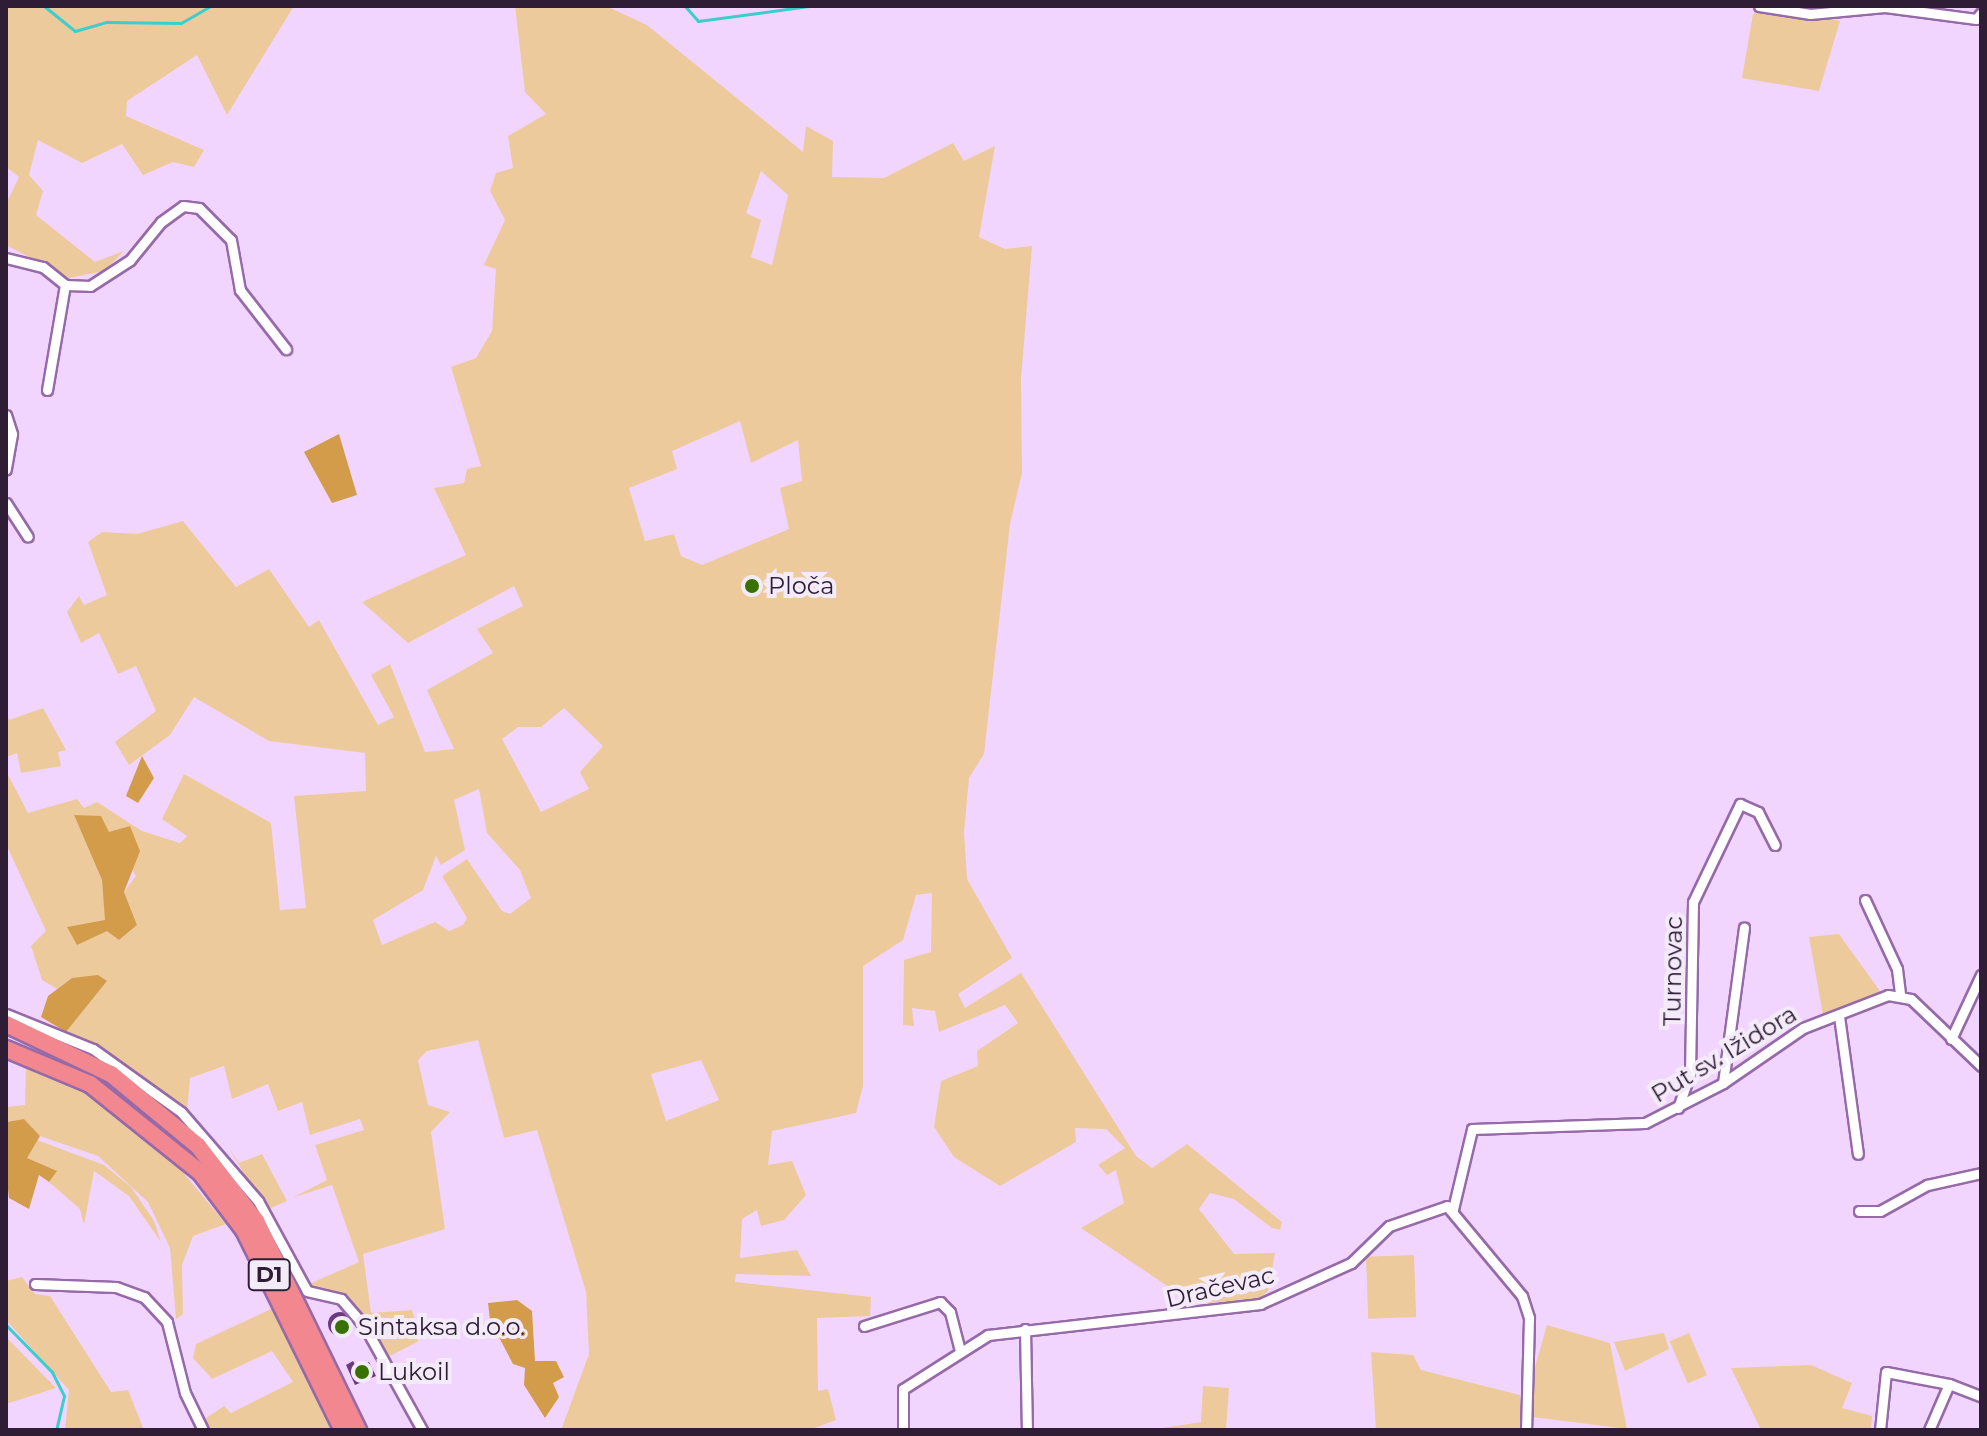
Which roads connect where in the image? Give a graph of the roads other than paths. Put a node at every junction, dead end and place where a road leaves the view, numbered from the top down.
1 (1759, 6) edge
2 (1981, 13) edge
3 (6, 258) edge
4 (65, 285) junction
5 (286, 349) dead end
6 (47, 390) dead end
7 (6, 415) edge
8 (6, 469) edge
9 (6, 503) edge
10 (28, 537) dead end
11 (1775, 845) dead end
12 (1865, 900) dead end
13 (1744, 927) dead end
14 (1981, 975) edge
15 (1900, 995) junction
16 (6, 1014) edge
17 (1839, 1016) junction
18 (6, 1024) edge
19 (1951, 1039) junction
20 (6, 1049) edge
21 (1981, 1066) edge
22 (1723, 1083) junction
23 (1678, 1108) junction
24 (1858, 1154) dead end
25 (1981, 1173) edge
26 (1450, 1207) junction
27 (1859, 1211) dead end
28 (35, 1284) dead end
29 (302, 1311) junction
30 (864, 1326) dead end
31 (1025, 1329) junction
32 (332, 1350) dead end
33 (960, 1351) junction
34 (1949, 1384) junction
35 (1981, 1396) edge
36 (203, 1430) edge
37 (343, 1430) edge
38 (358, 1430) edge
39 (422, 1430) edge
40 (903, 1430) edge
41 (1027, 1430) edge
42 (1526, 1430) edge
43 (1880, 1430) edge
44 (1929, 1430) edge

1 - 2 street
3 - 4 street
4 - 5 street
4 - 6 street
7 - 8 street
9 - 10 street
11 - 23 street, Turnovac
12 - 15 street
13 - 22 street
14 - 19 street
15 - 17 street, Put sv. Ižidora
15 - 19 street
16 - 39 street
17 - 22 street, Put sv. Ižidora
17 - 24 street
18 - 29 highway, D1
19 - 21 street
20 - 37 highway, D1
22 - 23 street, Put sv. Ižidora
23 - 26 street, Put sv. Ižidora
25 - 27 street
26 - 31 street, Dračevac
26 - 42 street
28 - 36 street
29 - 32 highway
29 - 38 highway, D1
30 - 33 street
31 - 33 street, Dračevac
31 - 41 street
33 - 40 street, Dračevac
34 - 35 street
34 - 43 street
34 - 44 street

